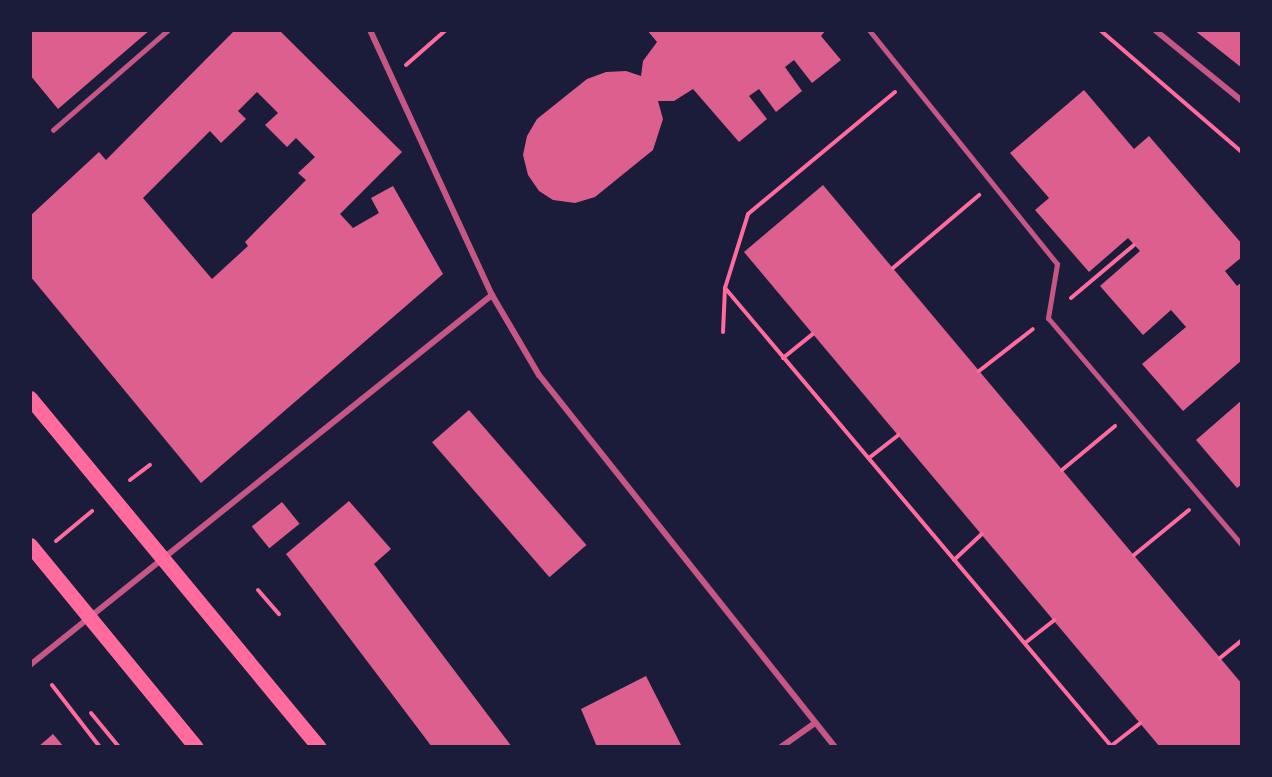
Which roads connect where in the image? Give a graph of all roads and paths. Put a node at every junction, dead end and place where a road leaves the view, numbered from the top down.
1 (168, 30) edge
2 (370, 30) edge
3 (446, 30) edge
4 (869, 30) edge
5 (1100, 30) edge
6 (1155, 30) edge
7 (393, 77) junction
8 (909, 80) junction
9 (1242, 101) edge
10 (52, 130) dead end
11 (1242, 152) edge
12 (992, 184) junction
13 (893, 268) dead end
14 (725, 288) junction
15 (492, 295) junction
16 (723, 332) dead end
17 (813, 334) dead end
18 (783, 357) junction
19 (30, 398) edge
20 (1130, 414) junction
21 (898, 435) dead end
22 (868, 458) junction
23 (150, 465) dead end
24 (1062, 470) dead end
25 (111, 495) junction
26 (1203, 499) junction
27 (982, 534) dead end
28 (1242, 545) edge
29 (34, 550) edge
30 (1134, 555) dead end
31 (163, 557) junction
32 (954, 560) junction
33 (258, 590) dead end
34 (279, 614) dead end
35 (90, 617) junction
36 (1054, 620) dead end
37 (1242, 640) edge
38 (1024, 643) junction
39 (1220, 658) dead end
40 (30, 665) edge
41 (52, 685) dead end
42 (91, 713) dead end
43 (814, 723) junction
44 (1140, 723) dead end
45 (1112, 746) edge
46 (100, 747) edge
47 (119, 747) edge
48 (196, 747) edge
49 (319, 747) edge
50 (781, 747) edge
51 (835, 747) edge

1 - 10 lane
2 - 7 street
3 - 7 path
4 - 8 street
5 - 11 path
6 - 9 street
7 - 15 street
8 - 12 street
8 - 14 path
12 - 13 path
12 - 20 street
14 - 16 path
14 - 18 path
15 - 31 street
15 - 43 street
17 - 18 path
18 - 22 path
19 - 25 main road
20 - 24 path
20 - 26 street
21 - 22 path
22 - 32 path
23 - 25 path
25 - 29 path
25 - 31 main road
26 - 28 street
26 - 30 path
27 - 32 path
29 - 35 main road
31 - 35 street
31 - 49 main road
32 - 38 path
33 - 34 path
35 - 40 street
35 - 48 main road
36 - 38 path
37 - 39 path
38 - 45 path
41 - 46 path
42 - 47 path
43 - 50 street
43 - 51 street
44 - 45 path

